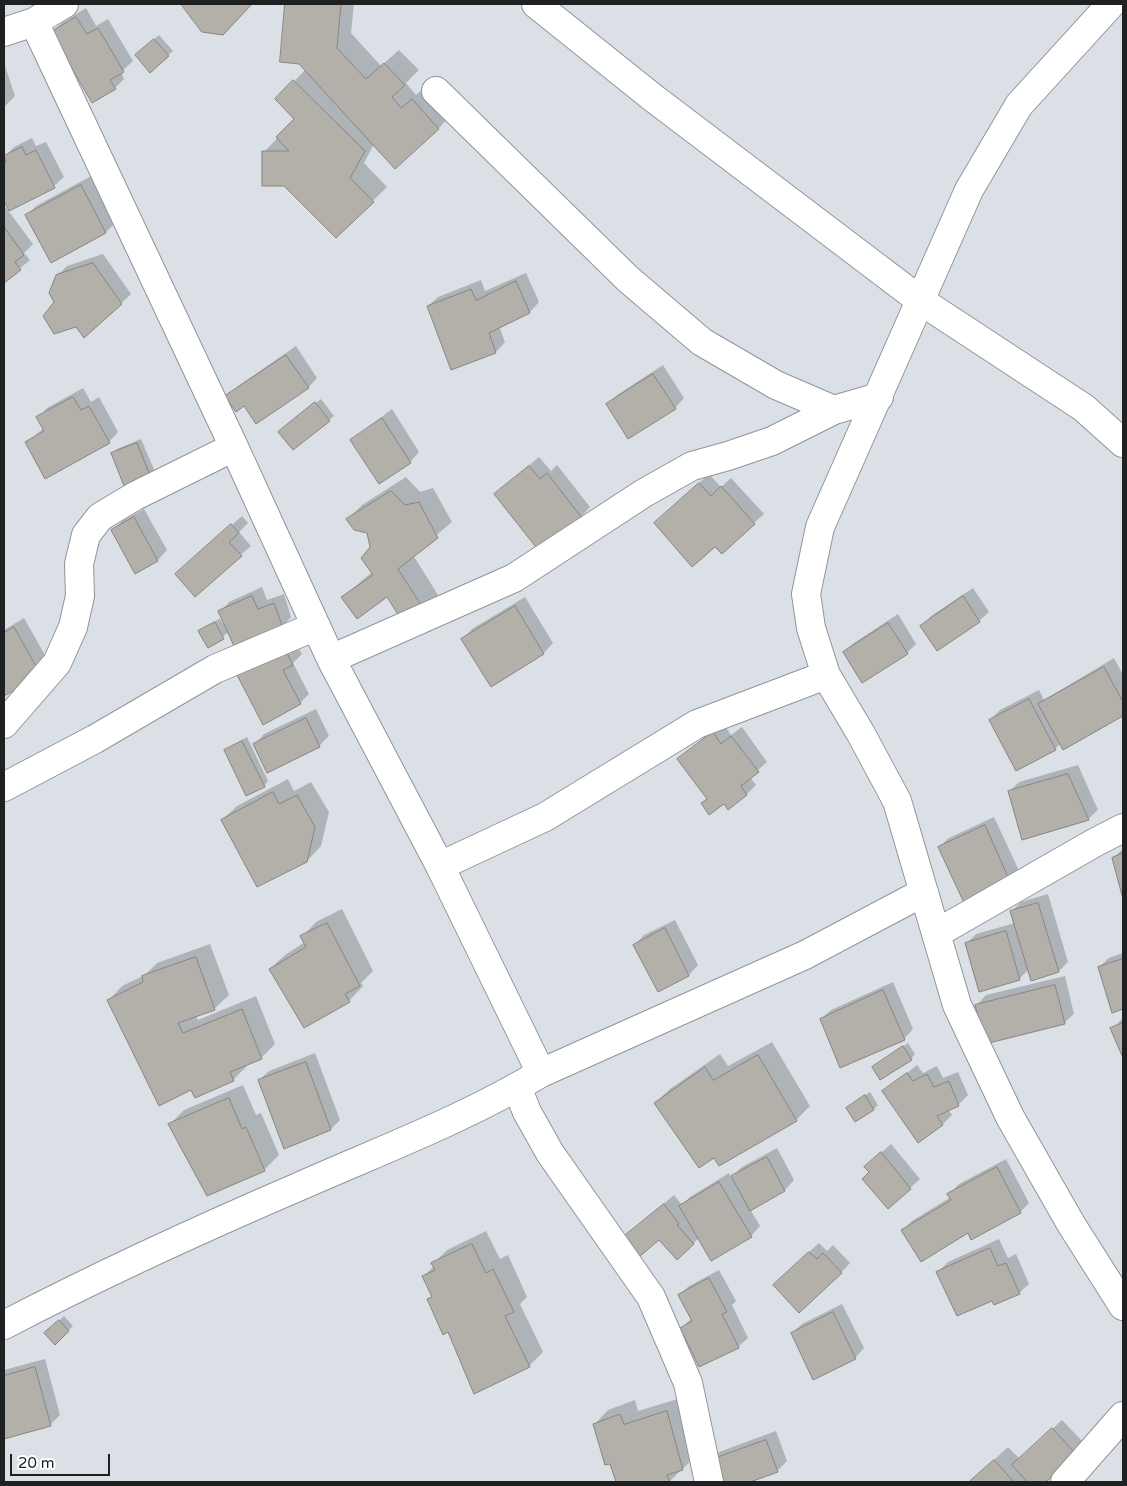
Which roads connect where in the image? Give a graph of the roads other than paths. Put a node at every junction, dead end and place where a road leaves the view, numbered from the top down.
1 (64, 4) edge
2 (536, 4) edge
3 (1111, 4) edge
4 (34, 22) junction
5 (4, 32) edge
6 (436, 91) dead end
7 (921, 301) junction
8 (879, 397) junction
9 (834, 410) junction
10 (1123, 443) edge
11 (234, 447) junction
12 (316, 626) junction
13 (331, 658) junction
14 (826, 675) junction
15 (4, 724) edge
16 (4, 787) edge
17 (1123, 828) edge
18 (440, 866) junction
19 (924, 892) junction
20 (937, 933) junction
21 (541, 1073) junction
22 (517, 1087) junction
23 (1123, 1306) edge
24 (4, 1325) edge
25 (1123, 1416) edge
26 (709, 1482) edge
27 (1066, 1482) edge

1 - 4 street
2 - 7 street
3 - 7 street
4 - 5 street
4 - 11 street
6 - 9 street
7 - 8 street
7 - 10 street
8 - 9 street
8 - 14 street
9 - 13 street
11 - 12 street
11 - 15 street
12 - 13 street
12 - 16 street
13 - 18 street
14 - 18 street
14 - 19 street
17 - 20 street
18 - 21 street
19 - 20 street
19 - 21 street
20 - 23 street
21 - 22 street
22 - 24 street
22 - 26 street
25 - 27 street

